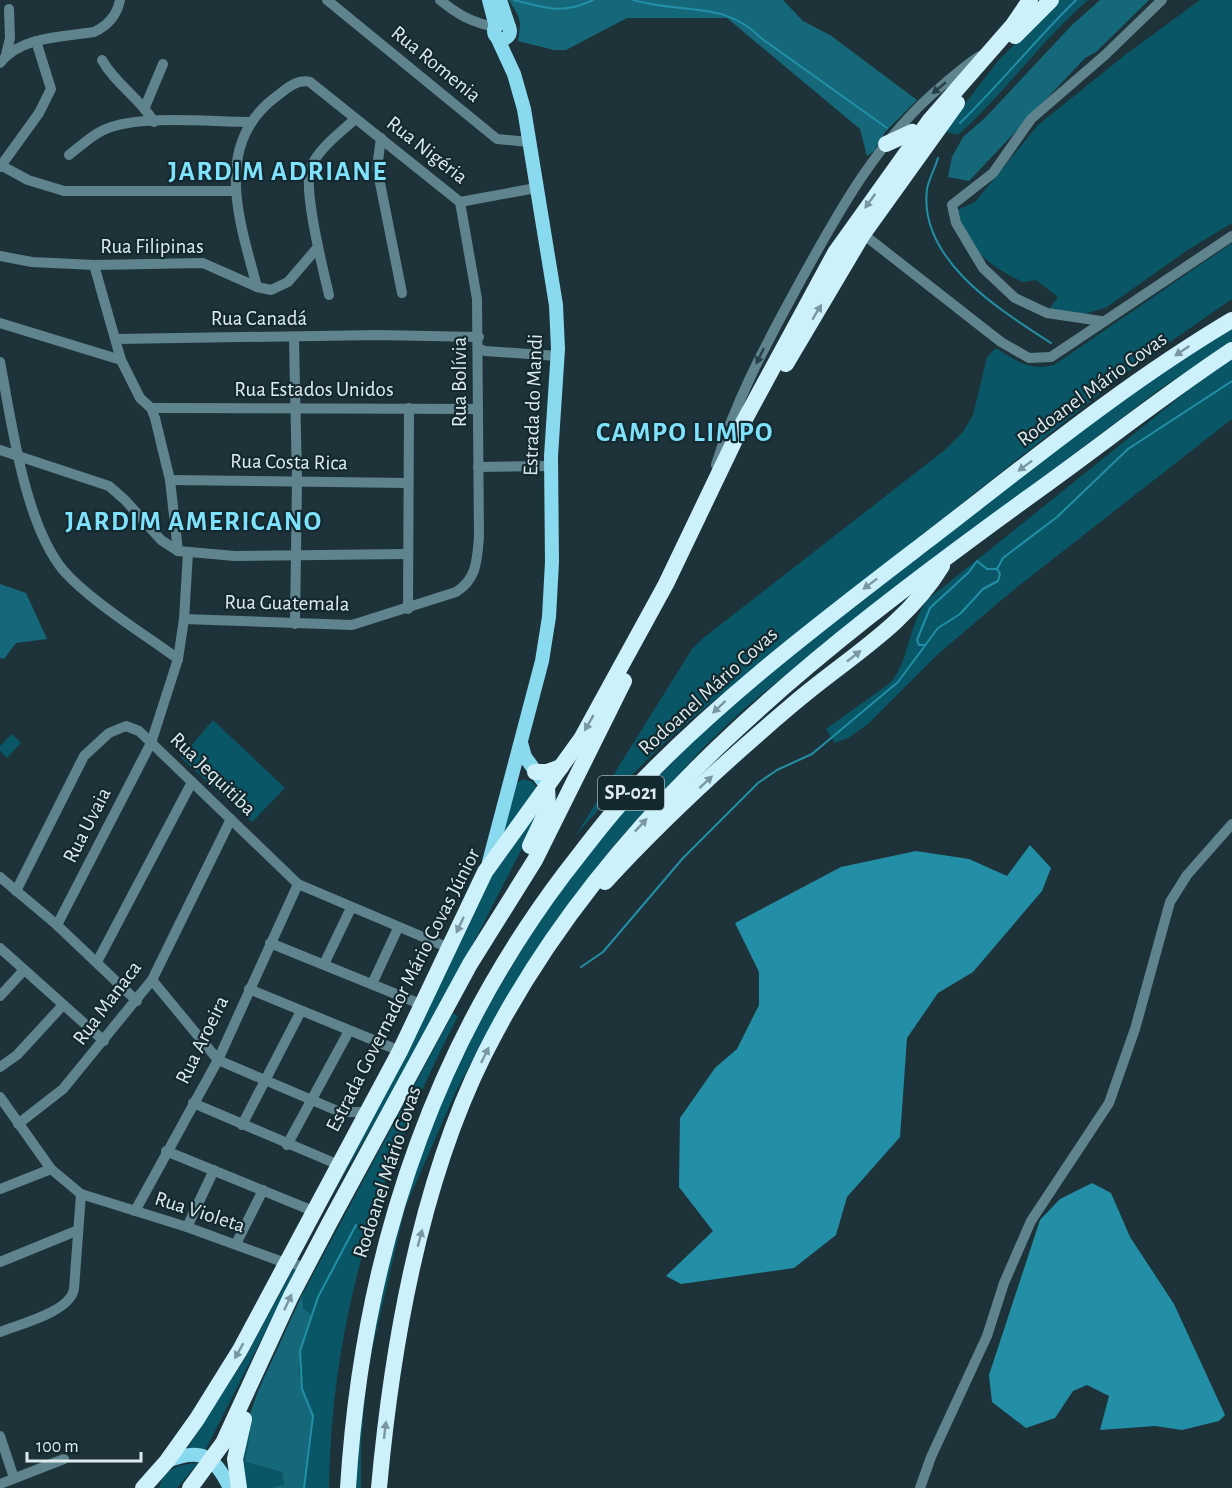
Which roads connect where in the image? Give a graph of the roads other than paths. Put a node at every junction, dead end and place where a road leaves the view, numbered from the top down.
1 (120, 0) edge
2 (327, 0) edge
3 (440, 0) edge
4 (489, 0) edge
5 (500, 0) edge
6 (1030, 0) edge
7 (1050, 0) edge
8 (1162, 0) edge
9 (9, 9) dead end
10 (503, 31) junction
11 (36, 41) junction
12 (986, 53) junction
13 (3, 59) edge
14 (102, 60) dead end
15 (163, 64) dead end
16 (145, 107) junction
17 (354, 119) junction
18 (154, 122) junction
19 (249, 122) junction
20 (917, 137) junction
21 (381, 138) junction
22 (528, 142) junction
23 (886, 144) junction
24 (69, 155) dead end
25 (915, 161) junction
26 (1, 167) edge
27 (536, 188) junction
28 (234, 190) junction
29 (460, 202) junction
30 (863, 234) junction
31 (1232, 236) edge
32 (318, 247) junction
33 (0, 256) edge
34 (94, 265) junction
35 (257, 287) junction
36 (402, 293) dead end
37 (329, 295) dead end
38 (1232, 320) edge
39 (1101, 321) junction
40 (0, 323) edge
41 (117, 339) junction
42 (294, 339) junction
43 (479, 342) junction
44 (1232, 350) edge
45 (557, 356) junction
46 (121, 360) junction
47 (0, 362) edge
48 (151, 408) junction
49 (296, 408) junction
50 (409, 408) junction
51 (478, 409) junction
52 (0, 450) edge
53 (20, 456) junction
54 (550, 466) junction
55 (478, 467) junction
56 (170, 480) junction
57 (297, 482) junction
58 (408, 483) junction
59 (696, 524) junction
60 (183, 552) junction
61 (406, 554) junction
62 (296, 556) junction
63 (477, 564) joint
64 (408, 609) junction
65 (184, 619) junction
66 (295, 624) junction
67 (178, 659) junction
68 (520, 738) junction
69 (151, 743) junction
70 (561, 767) junction
71 (536, 772) junction
72 (510, 781) junction
73 (192, 782) junction
74 (547, 787) junction
75 (231, 819) junction
76 (1232, 824) edge
77 (485, 872) junction
78 (0, 877) edge
79 (298, 884) junction
80 (16, 891) junction
81 (351, 908) junction
82 (57, 925) junction
83 (398, 928) junction
84 (270, 943) junction
85 (0, 948) edge
86 (449, 948) junction
87 (326, 960) junction
88 (97, 962) junction
89 (470, 964) junction
90 (24, 970) junction
91 (374, 979) junction
92 (152, 980) junction
93 (249, 989) junction
94 (0, 996) edge
95 (137, 1001) junction
96 (63, 1005) junction
97 (423, 1005) junction
98 (300, 1011) junction
99 (349, 1031) junction
100 (104, 1041) junction
101 (400, 1051) junction
102 (218, 1060) junction
103 (0, 1067) edge
104 (265, 1082) junction
105 (0, 1097) edge
106 (312, 1101) junction
107 (193, 1103) junction
108 (340, 1112) junction
109 (367, 1112) junction
110 (5, 1114) edge
111 (18, 1124) junction
112 (242, 1125) junction
113 (358, 1130) junction
114 (290, 1141) junction
115 (166, 1151) junction
116 (339, 1165) junction
117 (51, 1169) junction
118 (214, 1170) junction
119 (0, 1189) edge
120 (263, 1190) junction
121 (81, 1194) junction
122 (135, 1211) junction
123 (314, 1211) junction
124 (187, 1227) junction
125 (76, 1231) junction
126 (236, 1244) junction
127 (0, 1262) edge
128 (286, 1262) junction
129 (306, 1267) junction
130 (0, 1332) edge
131 (263, 1355) junction
132 (0, 1436) edge
133 (64, 1459) dead end
134 (213, 1460) junction
135 (167, 1461) junction
136 (14, 1478) junction
137 (0, 1484) edge
138 (149, 1485) edge
139 (190, 1488) edge
140 (230, 1488) edge
141 (239, 1488) edge
142 (348, 1488) edge
143 (379, 1488) edge
144 (920, 1488) edge

1 - 11 street
2 - 22 street, Rua Romenia
3 - 10 street
4 - 10 main road, Estrada do Mandi
5 - 10 main road, Estrada do Mandi
6 - 12 highway, Estrada Governador Mário Covas Júnior
7 - 25 highway, Estrada Governador Mário Covas Júnior
8 - 39 street
9 - 13 street
10 - 22 main road, Estrada do Mandi
11 - 13 street
11 - 26 street
12 - 20 highway, Estrada Governador Mário Covas Júnior
12 -> 23 street
14 - 16 street
15 - 16 street
16 - 18 street
17 - 19 street, Rua Nigéria
17 - 21 street, Rua Nigéria
17 - 32 street
18 - 19 street
18 - 24 street
19 - 28 street
20 - 23 highway
20 - 25 highway
20 -> 59 highway, Estrada Governador Mário Covas Júnior
21 - 29 street, Rua Nigéria
21 - 36 street
22 - 27 main road, Estrada do Mandi
23 -> 59 street
25 - 30 highway, Estrada Governador Mário Covas Júnior
26 - 28 street
27 - 29 street, Rua Nigéria
27 - 45 main road, Estrada do Mandi
28 - 35 street
29 - 43 street, Rua Bolívia
30 - 39 street
89 -> 30 highway, Estrada Governador Mário Covas Júnior
31 - 39 street
32 - 35 street
32 - 37 street
33 - 34 street, Rua Filipinas
34 - 35 street, Rua Filipinas
34 - 41 street
38 -> 142 highway, Rodoanel Mário Covas / SP-021
40 - 46 street
41 - 42 street, Rua Canadá
41 - 46 street
42 - 43 street, Rua Canadá
42 - 49 street
43 - 45 street, Rua Canadá
43 - 51 street, Rua Bolívia
143 -> 44 highway, SP-021
45 - 54 main road, Estrada do Mandi
46 - 48 street
47 - 53 street
48 - 49 street, Rua Estados Unidos
48 - 56 street, Rua Uvaia
49 - 50 street, Rua Estados Unidos
49 - 57 street
50 - 51 street, Rua Estados Unidos
50 - 58 street
51 - 55 street, Rua Bolívia
52 - 53 street
53 - 60 street
53 - 67 street
54 - 55 street
54 - 68 main road, Estrada do Mandi
55 - 63 street, Rua Bolívia
56 - 57 street, Rua Costa Rica
56 - 60 street, Rua Uvaia
57 - 58 street, Rua Costa Rica
57 - 62 street
58 - 61 street
59 -> 70 highway, Estrada Governador Mário Covas Júnior
60 - 62 street
60 - 65 street, Rua Uvaia
61 - 62 street
61 - 64 street
62 - 66 street
63 - 64 street, Rua Guatemala
64 - 66 street, Rua Guatemala
65 - 66 street, Rua Guatemala
65 - 67 street, Rua Uvaia
67 - 69 street, Rua Uvaia
68 - 71 main road
68 - 72 main road, Estrada do Mandi
69 - 73 street, Rua Jequitiba
69 - 80 street, Rua Jequitiba
69 - 82 street, Rua Uvaia
70 - 71 highway
70 - 74 highway, Estrada Governador Mário Covas Júnior
71 - 72 main road
71 - 74 main road
72 - 77 main road, Estrada do Mandi
73 - 75 street, Rua Jequitiba
73 - 88 street
74 - 77 highway, Estrada Governador Mário Covas Júnior
74 - 89 highway
75 - 79 street, Rua Jequitiba
75 - 92 street, Rua Manaca
76 - 144 street
77 -> 86 highway, Estrada Governador Mário Covas Júnior
78 - 80 street
79 - 81 street, Rua Jequitiba
79 - 84 street, Rua Aroeira
80 - 82 street
81 - 83 street, Rua Jequitiba
81 - 87 street
82 - 88 street
83 - 86 street, Rua Jequitiba
83 - 91 street
84 - 87 street
84 - 93 street, Rua Aroeira
85 - 90 street
86 - 97 highway, Estrada Governador Mário Covas Júnior
87 - 91 street
88 - 95 street
89 - 129 highway, Estrada Governador Mário Covas Júnior
90 - 94 street
90 - 96 street
91 - 97 street
92 - 95 street, Rua Manaca
92 - 102 street
93 - 98 street
93 - 102 street, Rua Aroeira
95 - 100 street, Rua Manaca
96 - 100 street
96 - 103 street
97 - 101 highway, Estrada Governador Mário Covas Júnior
98 - 99 street
98 - 104 street
99 - 101 street
99 - 106 street
100 - 111 street, Rua Manaca
101 - 109 highway, Estrada Governador Mário Covas Júnior
102 - 104 street
102 - 107 street, Rua Aroeira
104 - 106 street
104 - 112 street
105 - 110 street, Rua Violeta
106 - 108 street
106 - 114 street
107 - 112 street
107 - 115 street, Rua Aroeira
108 - 109 street
108 - 113 street
109 - 113 highway, Estrada Governador Mário Covas Júnior
110 - 111 street, Rua Violeta
111 - 117 street, Rua Violeta
112 - 114 street
113 - 116 highway, Estrada Governador Mário Covas Júnior
114 - 116 street
115 - 118 street
115 - 122 street, Rua Aroeira
116 - 123 highway, Estrada Governador Mário Covas Júnior
117 - 119 street
117 - 121 street, Rua Violeta
118 - 120 street
118 - 124 street
120 - 123 street
120 - 126 street
121 - 122 street, Rua Violeta
121 - 125 street
122 - 124 street, Rua Violeta
123 - 128 highway, Estrada Governador Mário Covas Júnior
124 - 126 street, Rua Violeta
125 - 127 street
125 - 130 street
126 - 128 street, Rua Violeta
128 - 129 street, Rua Violeta
128 -> 135 highway, Estrada Governador Mário Covas Júnior
131 -> 129 highway, Estrada Governador Mário Covas Júnior
131 - 134 highway, Estrada Governador Mário Covas Júnior
131 - 141 highway
132 - 136 street
133 - 136 street
134 - 135 main road
134 - 139 highway, Estrada Governador Mário Covas Júnior
134 - 140 main road
135 - 138 highway, Estrada Governador Mário Covas Júnior
136 - 137 street

